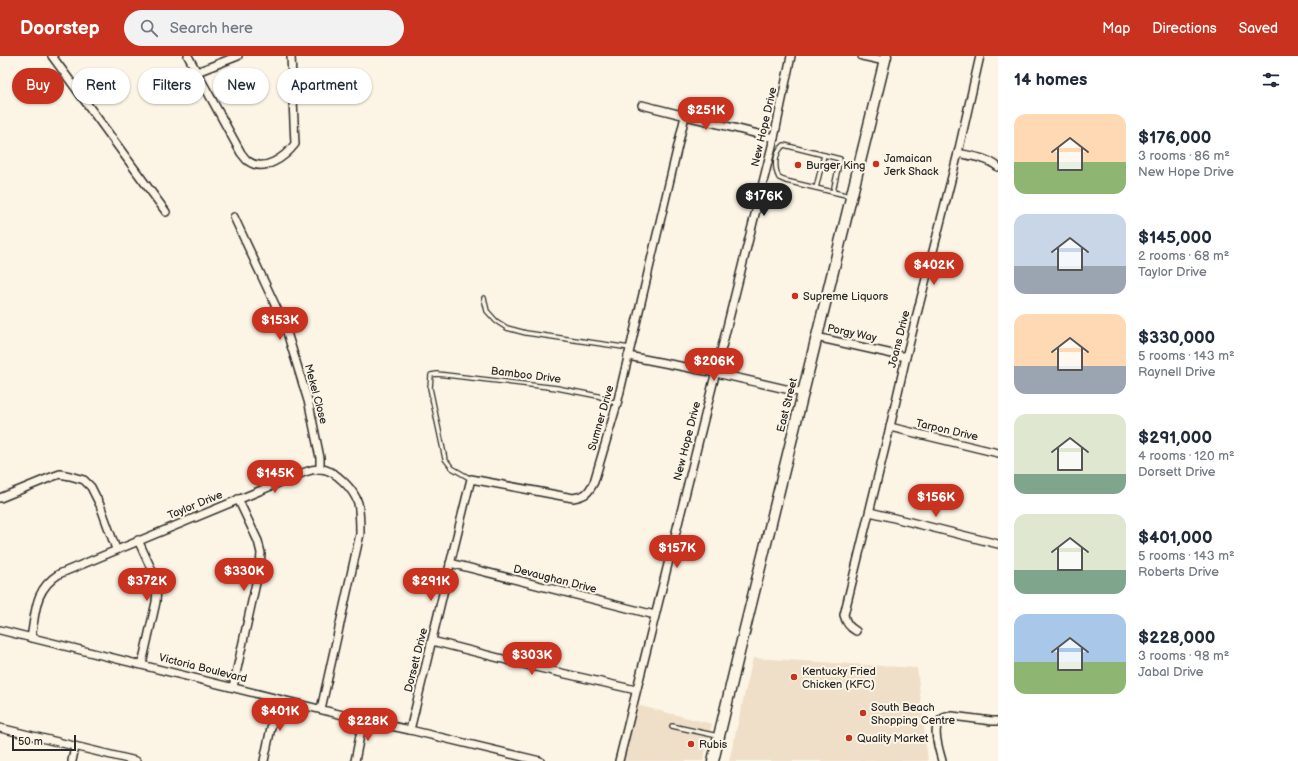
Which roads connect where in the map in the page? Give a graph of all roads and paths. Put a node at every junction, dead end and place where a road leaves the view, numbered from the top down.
1 (52, 56) edge
2 (188, 56) edge
3 (238, 56) edge
4 (291, 56) edge
5 (791, 56) edge
6 (862, 56) edge
7 (980, 56) edge
8 (886, 59) edge
9 (195, 68) edge
10 (205, 69) edge
11 (205, 86) edge
12 (642, 105) dead end
13 (684, 116) junction
14 (774, 138) junction
15 (958, 153) junction
16 (824, 155) junction
17 (998, 167) edge
18 (816, 188) junction
19 (832, 192) junction
20 (852, 196) junction
21 (166, 212) dead end
22 (234, 217) dead end
23 (484, 298) dead end
24 (816, 337) junction
25 (630, 348) junction
26 (628, 356) junction
27 (906, 357) junction
28 (716, 373) junction
29 (431, 375) joint
30 (803, 393) junction
31 (617, 404) junction
32 (890, 427) junction
33 (998, 453) edge
34 (320, 469) junction
35 (472, 479) junction
36 (0, 498) edge
37 (238, 499) junction
38 (870, 512) junction
39 (138, 540) junction
40 (998, 544) edge
41 (116, 549) junction
42 (450, 564) junction
43 (655, 615) junction
44 (0, 630) edge
45 (856, 631) dead end
46 (30, 638) junction
47 (432, 641) junction
48 (142, 664) junction
49 (232, 687) junction
50 (636, 690) junction
51 (277, 699) junction
52 (321, 709) junction
53 (363, 720) junction
54 (998, 720) edge
55 (672, 726) dead end
56 (0, 728) edge
57 (410, 730) junction
58 (719, 736) junction
59 (75, 747) junction
60 (72, 761) edge
61 (136, 761) edge
62 (264, 761) edge
63 (355, 761) edge
64 (540, 761) edge
65 (619, 761) edge
66 (713, 761) edge
67 (942, 761) edge

1 - 21 street
2 - 9 street
3 - 10 street
4 - 11 street
5 - 14 street, New Hope Drive
6 - 8 street
7 - 15 street, Joans Drive
8 - 20 main road, East Street
12 - 13 street
13 - 14 street
13 - 25 street, Sumner Drive
14 - 28 street, New Hope Drive
15 - 17 street
15 - 27 street, Joans Drive
16 - 18 lane
16 - 18 lane
16 - 19 lane
18 - 19 lane
19 - 20 lane
20 - 24 main road, East Street
22 - 34 street, Mekel Close
23 - 25 lane
24 - 27 street, Porgy Way
24 - 30 main road, East Street
25 - 26 street, Sumner Drive
26 - 28 street
26 - 31 street, Sumner Drive
27 - 32 street, Joans Drive
28 - 30 street
28 - 43 street, New Hope Drive
29 - 31 lane, Bamboo Drive
29 - 35 lane, Sumner Drive
30 - 58 main road, East Street
31 - 35 street, Sumner Drive
32 - 33 street, Tarpon Drive
32 - 38 street, Joans Drive
34 - 37 street, Taylor Drive
34 - 52 street
35 - 42 street, Dorsett Drive
36 - 41 street
37 - 39 street, Taylor Drive
37 - 49 street
38 - 40 street
38 - 45 street, Joans Drive
39 - 41 street, Taylor Drive
39 - 48 street
41 - 46 street, Taylor Drive
42 - 43 street, Devaughan Drive
42 - 47 street, Dorsett Drive
43 - 50 street, New Hope Drive
44 - 46 street, Victoria Boulevard
46 - 48 street, Victoria Boulevard
47 - 50 street
47 - 57 street, Dorsett Drive
48 - 49 street, Victoria Boulevard
49 - 51 street, Victoria Boulevard
50 - 65 street, New Hope Drive
51 - 52 street, Victoria Boulevard
51 - 62 street
52 - 53 street, Victoria Boulevard
53 - 57 street, Victoria Boulevard
53 - 63 street
54 - 67 street
55 - 58 lane
56 - 59 street
57 - 64 street, Victoria Boulevard
58 - 66 main road, East Street
59 - 60 street
59 - 61 street

